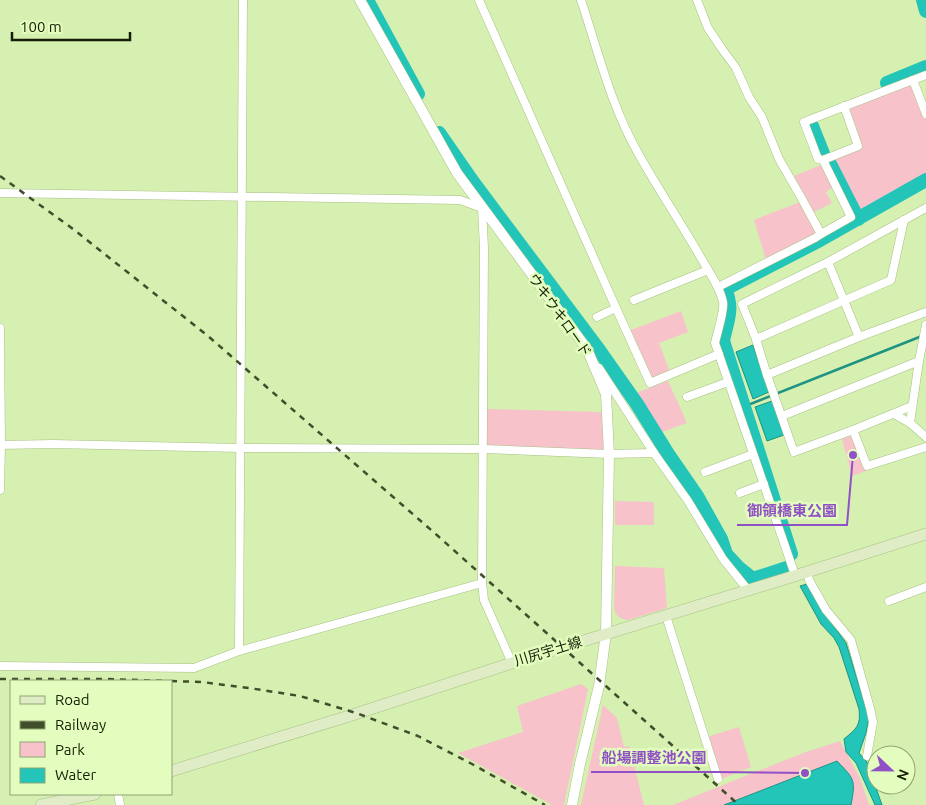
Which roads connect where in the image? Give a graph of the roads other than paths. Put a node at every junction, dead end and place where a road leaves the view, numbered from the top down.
1 (243, 0) edge
2 (360, 0) edge
3 (479, 0) edge
4 (581, 0) edge
5 (697, 0) edge
6 (926, 75) edge
7 (913, 80) junction
8 (844, 106) junction
9 (926, 114) edge
10 (823, 160) junction
11 (0, 193) edge
12 (242, 196) junction
13 (482, 208) junction
14 (926, 208) edge
15 (904, 220) junction
16 (820, 234) junction
17 (828, 262) junction
18 (708, 270) junction
19 (718, 287) junction
20 (634, 300) dead end
21 (844, 300) junction
22 (616, 308) junction
23 (926, 312) edge
24 (597, 317) dead end
25 (926, 325) edge
26 (0, 328) edge
27 (859, 337) junction
28 (756, 339) junction
29 (587, 349) junction
30 (719, 354) junction
31 (919, 361) junction
32 (767, 375) junction
33 (728, 382) junction
34 (687, 397) dead end
35 (912, 406) junction
36 (894, 414) junction
37 (782, 416) junction
38 (910, 423) junction
39 (854, 430) junction
40 (926, 437) edge
41 (1, 445) edge
42 (241, 448) junction
43 (926, 448) edge
44 (484, 449) junction
45 (609, 454) junction
46 (654, 454) junction
47 (753, 454) junction
48 (706, 472) dead end
49 (764, 484) junction
50 (0, 490) edge
51 (740, 493) dead end
52 (926, 534) edge
53 (801, 574) junction
54 (482, 583) junction
55 (926, 587) edge
56 (748, 590) junction
57 (889, 601) dead end
58 (666, 616) junction
59 (606, 633) junction
60 (240, 651) junction
61 (512, 663) junction
62 (0, 666) edge
63 (869, 745) edge
64 (172, 771) edge
65 (718, 779) dead end
66 (89, 795) edge
67 (41, 805) edge
68 (572, 805) edge

1 - 12 street
2 - 13 street, ウキウキロード
3 - 22 street
4 - 18 street
5 - 16 street
6 - 7 street
7 - 8 street
7 - 9 street
8 - 10 street
8 - 10 street
10 - 16 street
11 - 12 street
12 - 13 street
12 - 42 street
13 - 29 street, ウキウキロード
13 - 44 street
14 - 15 street
15 - 17 street
15 - 21 street
16 - 19 street
17 - 21 street
17 - 28 street
18 - 19 street
18 - 20 street
19 - 30 street
21 - 27 street
21 - 28 street
22 - 24 street
22 - 30 street
23 - 27 street
25 - 31 street
26 - 41 street
27 - 32 street
28 - 32 street
29 - 45 street, ウキウキロード
29 - 46 street
30 - 33 street
31 - 35 street
31 - 37 street
32 - 37 street
33 - 34 street
33 - 47 street
35 - 36 street
35 - 38 street
36 - 38 street
36 - 39 street
37 - 39 street
38 - 40 street
39 - 43 street
41 - 42 street
41 - 50 street
42 - 44 street
42 - 60 street
44 - 45 street
44 - 54 street
45 - 46 street
45 - 59 street, ウキウキロード
46 - 56 street
47 - 48 street
47 - 49 street
49 - 51 street
49 - 53 street
52 - 53 main road, 川尻宇土線
53 - 56 main road, 川尻宇土線
53 - 63 street
54 - 60 street
54 - 61 street
55 - 57 street
56 - 58 main road, 川尻宇土線
58 - 59 main road, 川尻宇土線
58 - 65 street
59 - 61 main road, 川尻宇土線
59 - 68 street, ウキウキロード
60 - 62 street
61 - 64 main road, 川尻宇土線
66 - 67 main road

